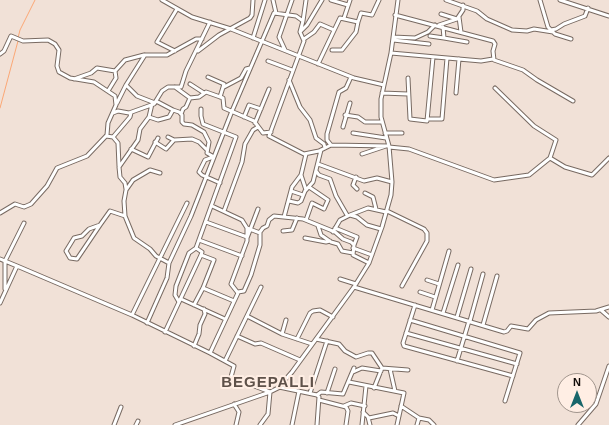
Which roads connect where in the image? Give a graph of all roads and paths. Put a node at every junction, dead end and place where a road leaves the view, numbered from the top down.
1 (162, 0) edge
2 (253, 0) edge
3 (265, 0) edge
4 (273, 0) edge
5 (292, 0) edge
6 (306, 0) edge
7 (322, 0) edge
8 (331, 0) edge
9 (350, 0) edge
10 (379, 0) edge
11 (398, 0) edge
12 (446, 0) edge
13 (540, 0) edge
14 (560, 0) edge
15 (454, 1) edge
16 (348, 5) junction
17 (463, 6) junction
18 (468, 7) junction
19 (588, 8) junction
20 (177, 9) junction
21 (463, 10) junction
22 (276, 13) junction
23 (441, 14) dead end
24 (395, 15) junction
25 (287, 16) junction
26 (609, 16) edge
27 (344, 18) junction
28 (458, 18) junction
29 (303, 21) junction
30 (210, 22) junction
31 (358, 22) junction
32 (429, 24) junction
33 (436, 25) junction
34 (443, 27) junction
35 (231, 29) junction
36 (334, 30) junction
37 (430, 30) junction
38 (552, 31) junction
39 (300, 32) junction
40 (461, 32) junction
41 (430, 36) dead end
42 (253, 38) junction
43 (393, 38) junction
44 (444, 38) junction
45 (202, 39) junction
46 (304, 39) junction
47 (570, 39) dead end
48 (263, 42) junction
49 (467, 42) dead end
50 (429, 44) dead end
51 (286, 50) junction
52 (332, 50) dead end
53 (175, 51) junction
54 (197, 52) junction
55 (391, 53) junction
56 (0, 54) edge
57 (144, 55) junction
58 (298, 55) junction
59 (433, 57) junction
60 (447, 58) junction
61 (459, 59) junction
62 (493, 59) junction
63 (268, 61) dead end
64 (318, 64) junction
65 (250, 68) junction
66 (292, 70) junction
67 (115, 72) junction
68 (208, 77) dead end
69 (351, 77) junction
70 (408, 78) dead end
71 (74, 79) junction
72 (289, 80) junction
73 (190, 84) dead end
74 (384, 85) junction
75 (126, 86) junction
76 (174, 87) junction
77 (224, 87) junction
78 (495, 88) dead end
79 (269, 89) dead end
80 (108, 91) junction
81 (204, 93) junction
82 (382, 93) junction
83 (456, 93) dead end
84 (408, 94) junction
85 (220, 97) junction
86 (190, 98) junction
87 (573, 101) dead end
88 (154, 103) junction
89 (350, 103) dead end
90 (116, 104) junction
91 (202, 109) dead end
92 (260, 109) junction
93 (173, 110) junction
94 (232, 111) junction
95 (131, 112) junction
96 (113, 113) junction
97 (124, 113) junction
98 (181, 114) junction
99 (345, 115) junction
100 (244, 116) junction
101 (149, 117) junction
102 (428, 119) junction
103 (382, 122) junction
104 (255, 123) junction
105 (258, 127) junction
106 (343, 127) dead end
107 (271, 132) junction
108 (223, 133) junction
109 (353, 133) dead end
110 (385, 133) junction
111 (402, 133) dead end
112 (106, 136) junction
113 (113, 137) junction
114 (168, 137) dead end
115 (158, 138) dead end
116 (386, 138) junction
117 (174, 140) junction
118 (327, 140) junction
119 (155, 142) junction
120 (331, 145) junction
121 (325, 146) junction
122 (388, 147) junction
123 (131, 150) junction
124 (208, 150) junction
125 (321, 150) junction
126 (306, 154) junction
127 (362, 154) dead end
128 (214, 157) junction
129 (550, 158) junction
130 (609, 158) edge
131 (318, 164) junction
132 (119, 167) junction
133 (316, 171) junction
134 (160, 173) dead end
135 (301, 175) junction
136 (356, 177) junction
137 (207, 178) junction
138 (392, 182) junction
139 (220, 183) junction
140 (127, 189) junction
141 (308, 189) junction
142 (357, 189) dead end
143 (291, 191) junction
144 (365, 193) dead end
145 (303, 195) junction
146 (289, 201) junction
147 (187, 203) dead end
148 (212, 206) junction
149 (258, 209) dead end
150 (376, 209) junction
151 (224, 211) junction
152 (387, 212) junction
153 (0, 213) edge
154 (349, 215) junction
155 (125, 216) junction
156 (284, 217) junction
157 (297, 218) junction
158 (306, 220) junction
159 (206, 222) junction
160 (24, 223) dead end
161 (100, 225) junction
162 (318, 226) junction
163 (247, 228) junction
164 (251, 228) junction
165 (381, 229) junction
166 (334, 230) junction
167 (283, 231) dead end
168 (260, 232) junction
169 (247, 238) junction
170 (305, 238) dead end
171 (199, 240) junction
172 (330, 241) junction
173 (354, 246) junction
174 (196, 248) junction
175 (449, 251) dead end
176 (353, 253) junction
177 (202, 255) junction
178 (372, 255) junction
179 (242, 256) junction
180 (161, 258) junction
181 (0, 259) edge
182 (6, 261) junction
183 (169, 263) junction
184 (369, 263) junction
185 (458, 265) dead end
186 (17, 266) junction
187 (471, 269) dead end
188 (483, 274) dead end
189 (497, 276) dead end
190 (340, 279) dead end
191 (427, 280) dead end
192 (439, 284) junction
193 (355, 286) junction
194 (402, 286) dead end
195 (261, 287) dead end
196 (204, 288) junction
197 (5, 291) junction
198 (238, 292) junction
199 (420, 292) dead end
200 (435, 296) junction
201 (180, 300) junction
202 (234, 301) junction
203 (0, 303) edge
204 (415, 304) junction
205 (194, 305) junction
206 (609, 307) edge
207 (204, 309) junction
208 (432, 310) junction
209 (601, 310) junction
210 (443, 313) junction
211 (132, 315) junction
212 (247, 316) junction
213 (333, 317) junction
214 (457, 317) junction
215 (609, 317) edge
216 (225, 319) junction
217 (286, 320) dead end
218 (410, 320) junction
219 (469, 321) junction
220 (147, 323) junction
221 (483, 325) junction
222 (165, 332) junction
223 (406, 333) junction
224 (282, 334) junction
225 (237, 336) junction
226 (464, 336) junction
227 (297, 339) junction
228 (316, 339) junction
229 (327, 341) junction
230 (312, 344) junction
231 (194, 346) junction
232 (461, 348) junction
233 (210, 353) junction
234 (300, 360) junction
235 (225, 361) junction
236 (457, 362) junction
237 (517, 364) junction
238 (609, 366) edge
239 (354, 368) dead end
240 (335, 369) dead end
241 (390, 369) junction
242 (381, 370) junction
243 (408, 370) dead end
244 (353, 372) junction
245 (513, 376) junction
246 (349, 382) junction
247 (366, 386) junction
248 (279, 387) junction
249 (374, 388) junction
250 (298, 391) junction
251 (395, 391) junction
252 (270, 392) junction
253 (310, 393) junction
254 (327, 393) junction
255 (317, 395) junction
256 (319, 400) junction
257 (505, 401) dead end
258 (234, 404) junction
259 (344, 406) junction
260 (365, 406) junction
261 (401, 406) junction
262 (121, 407) dead end
263 (364, 412) junction
264 (399, 416) junction
265 (368, 418) junction
266 (419, 418) junction
267 (138, 420) dead end
268 (114, 425) edge
269 (136, 425) edge
270 (175, 425) edge
271 (236, 425) edge
272 (260, 425) edge
273 (292, 425) edge
274 (317, 425) edge
275 (346, 425) edge
276 (362, 425) edge
277 (370, 425) edge
278 (397, 425) edge
279 (417, 425) edge
280 (434, 425) edge
281 (578, 425) edge

1 - 20 street
2 - 35 street
3 - 42 street
4 - 22 street
5 - 25 street
6 - 29 street
7 - 39 street
8 - 16 street
9 - 16 street
10 - 31 street
11 - 24 street
12 - 15 street
13 - 38 street
14 - 19 street
15 - 17 street
16 - 27 street
17 - 18 street
17 - 21 street
18 - 21 street
18 - 38 street
19 - 26 street
19 - 38 street
20 - 30 street
20 - 53 street
21 - 28 street
22 - 25 street
22 - 48 street
23 - 28 street
24 - 32 street
24 - 43 street
25 - 29 street
25 - 51 street
27 - 31 street
27 - 36 street
28 - 33 street
28 - 40 street
29 - 39 street
30 - 35 street
30 - 45 street
31 - 52 street
32 - 33 street
32 - 37 street
33 - 34 street
33 - 37 street
34 - 40 street
34 - 44 street
35 - 42 street
35 - 54 street
36 - 46 street
36 - 64 street
37 - 43 street
38 - 47 street
39 - 46 street
40 - 62 street
41 - 44 street
42 - 48 street
43 - 50 street
43 - 55 street
44 - 49 street
45 - 53 street
45 - 54 street
46 - 58 street
48 - 51 street
48 - 65 street
51 - 58 street
53 - 57 street
54 - 76 street
55 - 59 street
55 - 74 street
56 - 71 street
57 - 67 street
57 - 75 street
58 - 64 street
58 - 66 street
59 - 60 street
59 - 102 street
60 - 61 street
60 - 102 street
61 - 62 street
61 - 83 street
62 - 87 street
63 - 66 street
64 - 69 street
65 - 77 street
65 - 94 street
66 - 72 street
67 - 71 street
67 - 80 street
68 - 77 street
69 - 74 street
69 - 118 street
70 - 84 street
71 - 80 street
72 - 107 street
72 - 121 street
73 - 81 street
74 - 82 street
75 - 88 street
75 - 90 street
76 - 86 street
76 - 88 street
77 - 85 street
78 - 129 street
79 - 92 street
80 - 90 street
81 - 85 street
81 - 86 street
82 - 84 street
82 - 103 street
84 - 102 street
85 - 94 street
86 - 98 street
88 - 93 street
88 - 95 street
88 - 101 street
89 - 99 street
90 - 96 street
90 - 97 street
91 - 108 street
92 - 100 street
92 - 104 street
93 - 98 street
93 - 101 street
94 - 100 street
94 - 108 street
95 - 97 street
95 - 113 street
96 - 97 street
96 - 112 street
98 - 124 street
99 - 103 street
99 - 106 street
100 - 104 street
101 - 123 street
103 - 110 street
104 - 105 street
105 - 107 street
105 - 151 street
107 - 126 street
108 - 128 street
108 - 139 street
109 - 116 street
110 - 111 street
110 - 116 street
112 - 113 street
112 - 153 street
113 - 132 street
114 - 117 street
115 - 119 street
116 - 122 street
117 - 119 street
117 - 124 street
118 - 120 street
118 - 121 street
119 - 123 street
120 - 121 street
120 - 122 street
121 - 125 street
122 - 127 street
122 - 129 street
122 - 138 street
123 - 132 street
124 - 128 street
125 - 126 street
125 - 131 street
126 - 135 street
128 - 137 street
128 - 137 street
129 - 130 street
131 - 133 street
131 - 136 street
132 - 140 street
133 - 141 street
133 - 154 street
134 - 140 street
135 - 141 street
135 - 143 street
136 - 138 street
136 - 142 street
137 - 139 street
137 - 183 street
138 - 152 street
139 - 148 street
140 - 155 street
141 - 145 street
141 - 158 street
143 - 145 street
143 - 146 street
144 - 150 street
145 - 146 street
146 - 156 street
147 - 180 street
148 - 151 street
148 - 159 street
149 - 164 street
150 - 152 street
150 - 154 street
151 - 163 street
152 - 165 street
152 - 194 street
154 - 165 street
154 - 166 street
155 - 161 street
155 - 180 street
156 - 157 street
156 - 168 street
157 - 158 street
157 - 167 street
158 - 162 street
159 - 169 street
159 - 171 street
160 - 182 street
161 - 161 street
162 - 166 street
162 - 172 street
163 - 164 street
163 - 169 street
164 - 168 street
164 - 169 street
165 - 178 street
166 - 173 street
166 - 173 street
168 - 198 street
169 - 179 street
170 - 172 street
171 - 174 street
171 - 179 street
172 - 176 street
173 - 176 street
173 - 178 street
174 - 177 street
174 - 201 street
175 - 192 street
176 - 184 street
177 - 196 street
177 - 201 street
178 - 184 street
179 - 198 street
180 - 183 street
180 - 211 street
181 - 182 street
182 - 186 street
182 - 197 street
183 - 220 street
184 - 193 street
185 - 210 street
186 - 197 street
186 - 211 street
187 - 214 street
188 - 219 street
189 - 221 street
190 - 193 street
191 - 192 street
192 - 200 street
193 - 204 street
193 - 213 street
195 - 212 street
196 - 202 street
196 - 205 street
197 - 203 street
198 - 202 street
199 - 200 street
200 - 208 street
201 - 205 street
201 - 222 street
202 - 216 street
204 - 208 street
204 - 218 street
205 - 207 street
206 - 209 street
207 - 216 street
207 - 231 street
208 - 210 street
209 - 215 street
209 - 221 street
210 - 214 street
211 - 220 street
212 - 224 street
212 - 225 street
213 - 227 street
213 - 228 street
214 - 219 street
216 - 233 street
217 - 224 street
218 - 223 street
218 - 226 street
219 - 221 street
219 - 226 street
220 - 222 street
222 - 231 street
223 - 232 street
223 - 236 street
224 - 227 street
225 - 234 street
225 - 235 street
226 - 232 street
226 - 237 street
227 - 230 street
228 - 229 street
228 - 230 street
229 - 242 street
229 - 253 street
230 - 234 street
231 - 233 street
232 - 236 street
232 - 237 street
233 - 235 street
234 - 248 street
235 - 252 street
236 - 245 street
237 - 245 street
238 - 281 street
239 - 244 street
240 - 254 street
241 - 242 street
241 - 243 street
241 - 251 street
242 - 244 street
242 - 249 street
244 - 246 street
245 - 257 street
246 - 247 street
246 - 254 street
247 - 249 street
247 - 260 street
248 - 250 street
248 - 252 street
249 - 251 street
250 - 253 street
250 - 273 street
251 - 261 street
252 - 258 street
252 - 272 street
253 - 255 street
254 - 255 street
255 - 256 street
256 - 259 street
256 - 274 street
258 - 270 street
258 - 271 street
259 - 260 street
259 - 275 street
260 - 263 street
261 - 264 street
261 - 266 street
262 - 268 street
263 - 265 street
263 - 276 street
264 - 265 street
264 - 278 street
265 - 277 street
266 - 279 street
266 - 280 street
267 - 269 street

